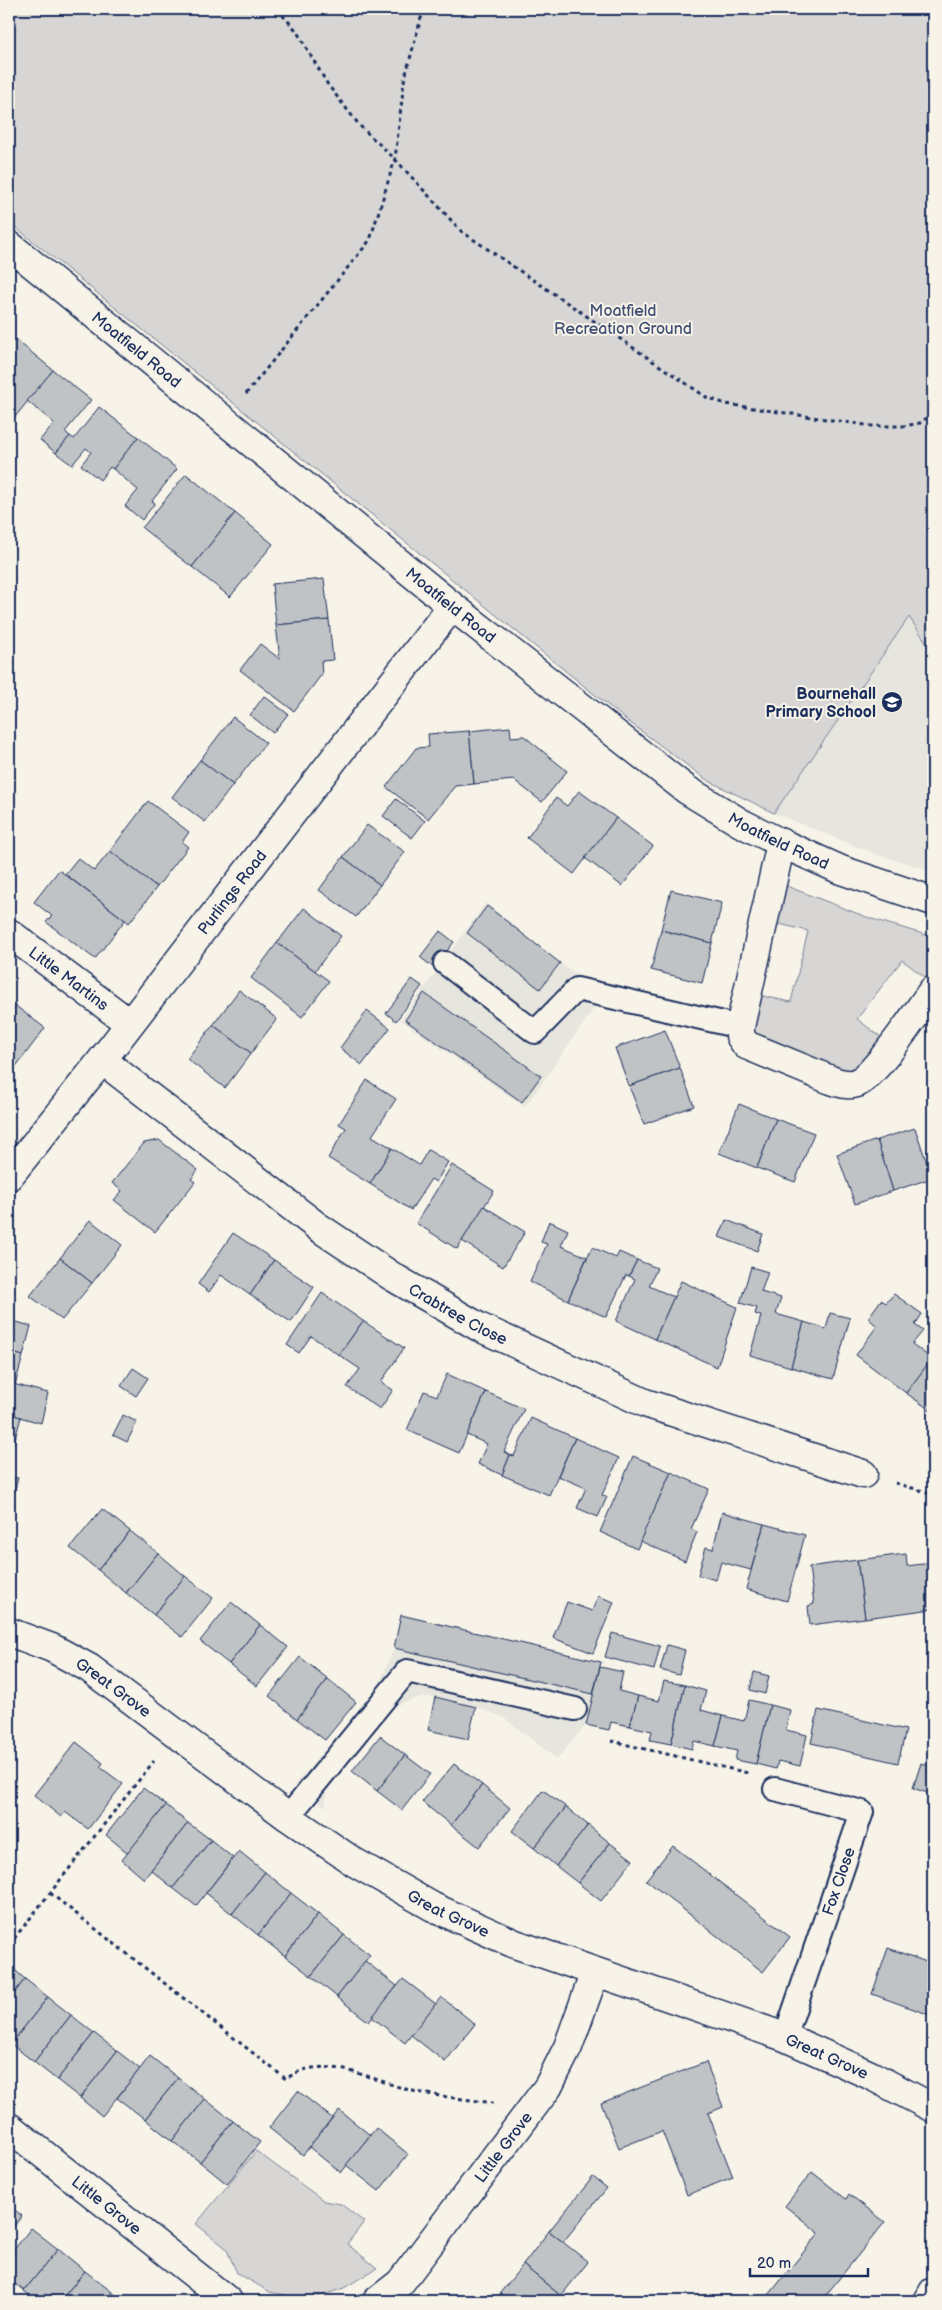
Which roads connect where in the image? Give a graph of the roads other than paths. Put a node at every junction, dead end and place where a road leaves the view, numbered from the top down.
1 (9, 245) edge
2 (452, 606) junction
3 (781, 843) junction
4 (933, 901) edge
5 (9, 933) edge
6 (445, 963) dead end
7 (933, 990) edge
8 (129, 1023) junction
9 (740, 1027) junction
10 (102, 1060) junction
11 (9, 1176) edge
12 (863, 1474) dead end
13 (9, 1632) edge
14 (575, 1709) dead end
15 (775, 1789) road end
16 (288, 1817) junction
17 (595, 1972) junction
18 (786, 2036) junction
19 (933, 2108) edge
20 (9, 2127) edge
21 (933, 2292) edge
22 (228, 2301) edge
23 (378, 2301) edge
24 (928, 2301) edge

1 - 2 street, Moatfield Road
2 - 3 street, Moatfield Road
2 - 8 street, Purlings Road
3 - 4 street, Moatfield Road
3 - 9 street
5 - 8 street, Little Martins
6 - 9 lane
7 - 9 street
8 - 10 street, Purlings Road
10 - 11 street, Purlings Road
10 - 12 street, Crabtree Close
13 - 16 street, Great Grove
14 - 16 lane
15 - 18 lane, Fox Close
16 - 17 street, Great Grove
17 - 18 street, Great Grove
17 - 23 street, Little Grove
18 - 19 street, Great Grove
20 - 22 street, Little Grove
21 - 24 street

